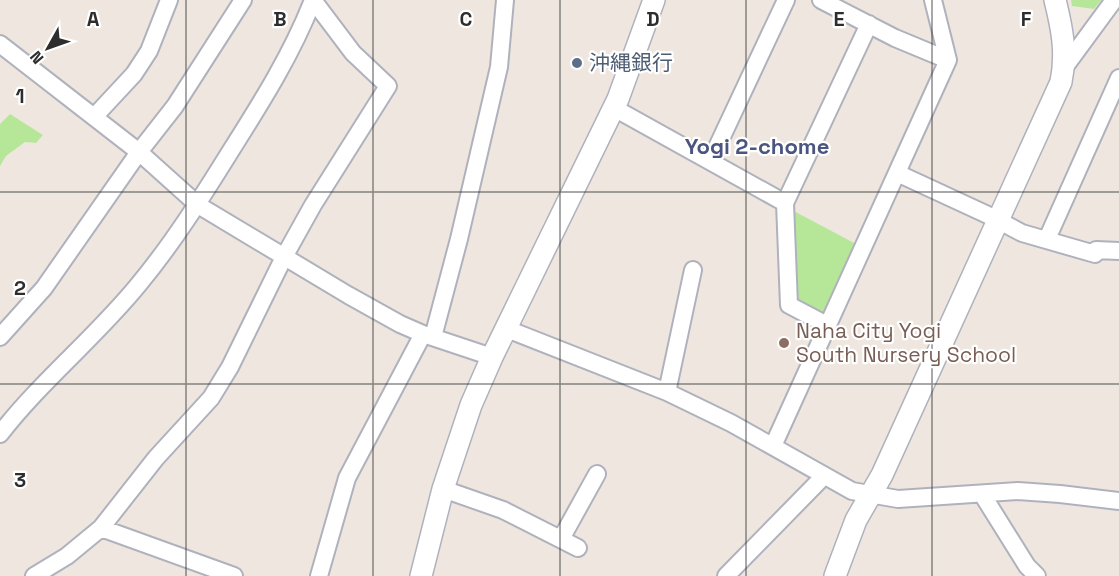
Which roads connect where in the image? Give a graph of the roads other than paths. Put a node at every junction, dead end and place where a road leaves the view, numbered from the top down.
1 (170, 0) edge
2 (243, 0) edge
3 (313, 0) edge
4 (505, 0) edge
5 (654, 0) edge
6 (786, 0) edge
7 (821, 0) edge
8 (933, 0) edge
9 (1055, 0) edge
10 (1114, 0) edge
11 (869, 24) junction
12 (1062, 26) junction
13 (1087, 33) junction
14 (0, 44) edge
15 (948, 60) junction
16 (1064, 68) junction
17 (1119, 78) edge
18 (614, 108) junction
19 (94, 117) junction
20 (140, 152) junction
21 (711, 160) junction
22 (897, 173) junction
23 (785, 203) junction
24 (198, 205) junction
25 (999, 221) junction
26 (1047, 239) junction
27 (1119, 251) edge
28 (284, 257) junction
29 (693, 270) dead end
30 (827, 325) junction
31 (507, 328) junction
32 (428, 335) junction
33 (0, 337) edge
34 (492, 357) junction
35 (667, 392) junction
36 (0, 435) edge
37 (773, 446) junction
38 (597, 474) dead end
39 (824, 476) junction
40 (442, 489) junction
41 (982, 494) junction
42 (872, 495) junction
43 (1119, 501) edge
44 (100, 528) junction
45 (561, 539) junction
46 (578, 548) dead end
47 (34, 576) edge
48 (234, 576) edge
49 (319, 576) edge
50 (421, 576) edge
51 (726, 576) edge
52 (835, 576) edge
53 (1037, 576) edge

1 - 19 street
2 - 20 street
3 - 24 street
3 - 28 street
4 - 32 street
5 - 18 street
6 - 21 street
7 - 11 street
8 - 15 street
9 - 12 street
10 - 13 street
11 - 15 street
11 - 23 street
12 - 13 street
12 - 16 street
13 - 16 street
14 - 19 street
15 - 22 street
16 - 25 street
17 - 26 street
18 - 21 street
18 - 31 street
19 - 20 street
20 - 24 street
20 - 33 street
21 - 23 street
22 - 25 street
22 - 30 street
23 - 30 street
24 - 28 street
24 - 36 street
25 - 26 street
25 - 42 street
26 - 27 street
28 - 32 street
28 - 44 street
29 - 35 street
30 - 37 street
31 - 34 street
31 - 35 street
32 - 34 street
32 - 49 street
34 - 40 street
35 - 37 street
37 - 39 street
38 - 45 street
39 - 42 street
39 - 51 street
40 - 45 street
40 - 50 street
41 - 42 street
41 - 43 street
41 - 53 street
42 - 52 street
44 - 47 street
44 - 48 street
45 - 46 street

